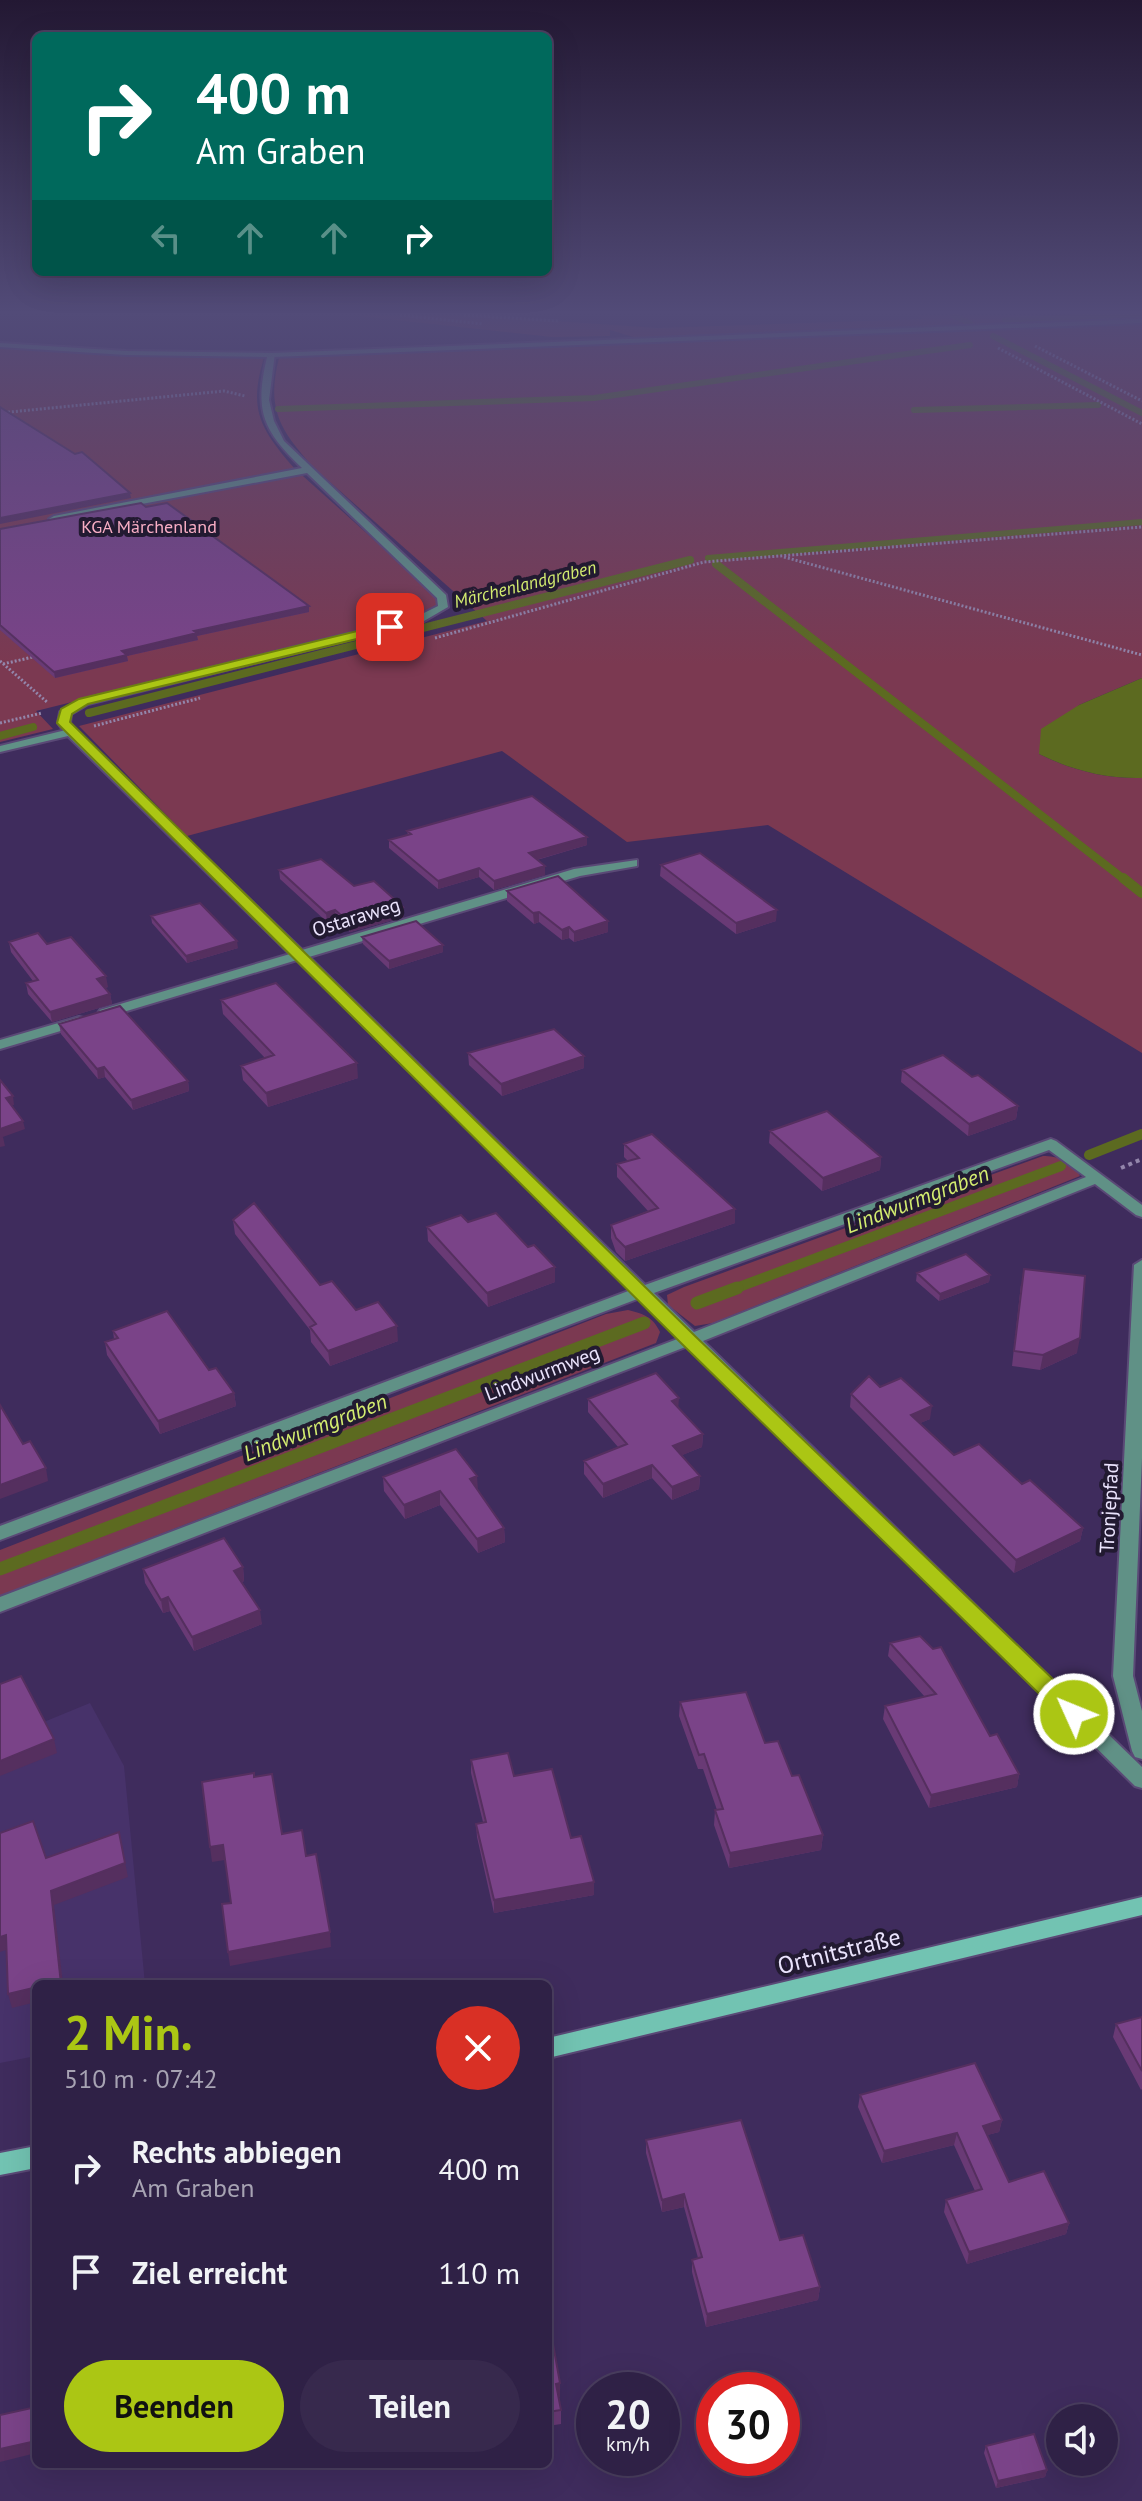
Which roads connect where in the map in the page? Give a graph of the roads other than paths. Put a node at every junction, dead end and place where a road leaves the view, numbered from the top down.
1 (274, 432) edge
2 (307, 470) junction
3 (47, 521) edge
4 (70, 732) junction
5 (0, 749) edge
6 (633, 863) dead end
7 (300, 955) junction
8 (0, 1045) edge
9 (1097, 1178) junction
10 (1142, 1212) edge
11 (1142, 1265) edge
12 (643, 1294) junction
13 (689, 1340) junction
14 (0, 1533) edge
15 (0, 1605) edge
16 (1142, 1751) edge
17 (1142, 1780) edge
18 (1142, 1906) edge
19 (552, 2047) edge
20 (32, 2158) edge
21 (0, 2164) edge

1 - 2 street
2 - 3 street
2 - 4 street
4 - 5 street
4 - 7 street
6 - 7 street, Ostaraweg
7 - 8 street, Ostaraweg
7 - 12 street
9 - 10 street
9 - 12 street, Lindwurmweg
9 - 13 street, Lindwurmweg
11 - 16 street, Tronjepfad
12 - 13 street
12 - 14 street, Lindwurmweg
13 - 15 street, Lindwurmweg
13 - 17 street
18 - 19 street, Ortnitstraße
20 - 21 street

